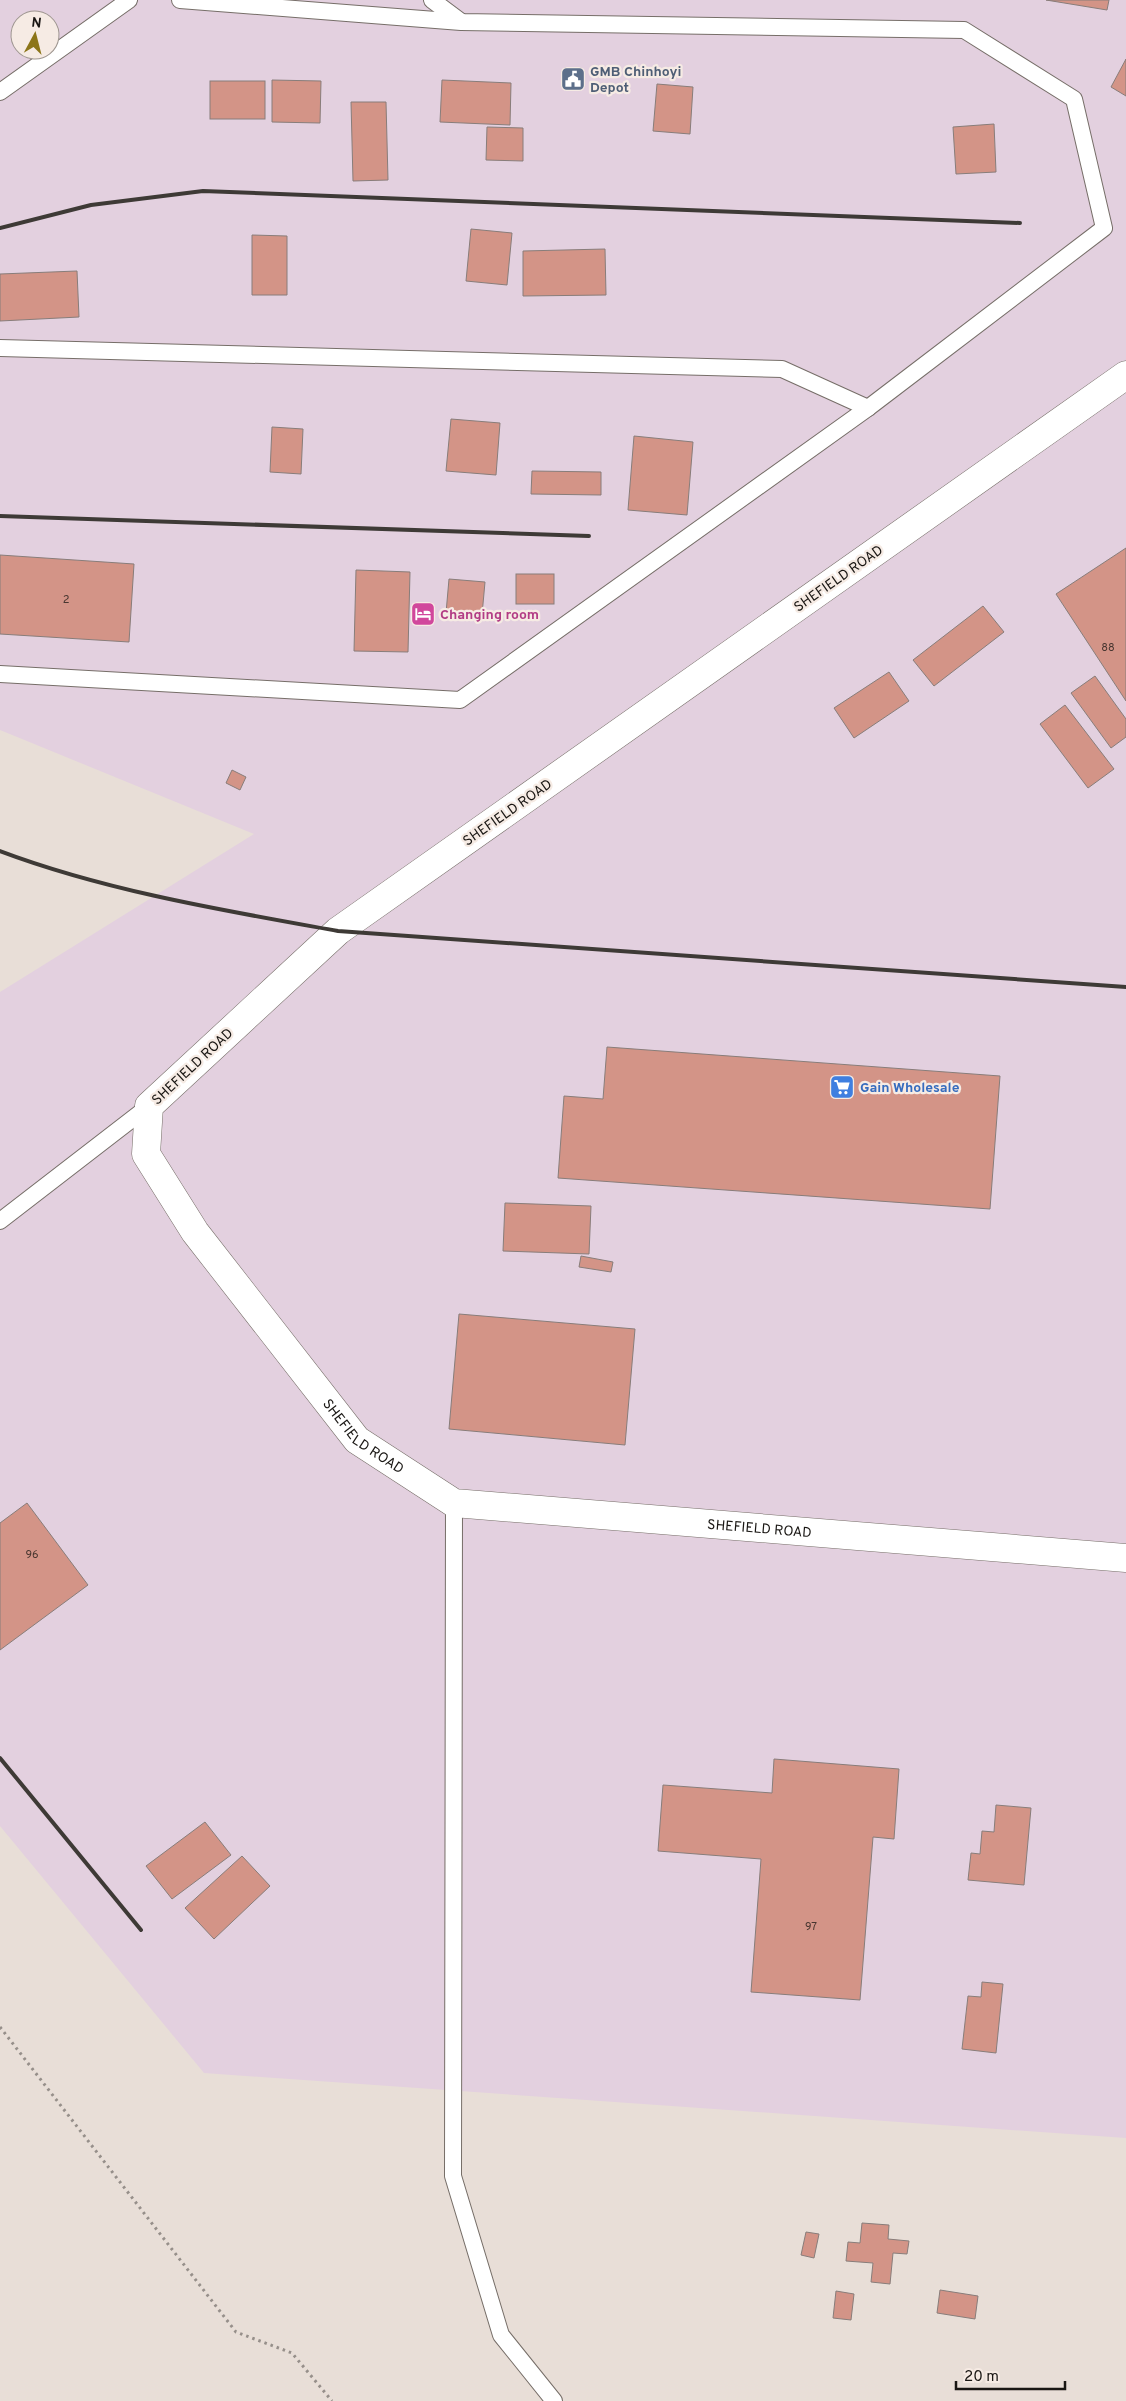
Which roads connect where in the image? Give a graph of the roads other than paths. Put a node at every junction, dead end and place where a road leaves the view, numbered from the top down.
1 (129, 0) edge
2 (180, 0) edge
3 (432, 0) edge
4 (461, 22) junction
5 (0, 92) edge
6 (0, 348) edge
7 (1126, 375) edge
8 (868, 408) junction
9 (0, 674) edge
10 (149, 1106) junction
11 (0, 1221) edge
12 (454, 1503) junction
13 (1126, 1558) edge
14 (554, 2401) edge

1 - 5 lane
2 - 4 lane
3 - 4 lane
4 - 8 lane
6 - 8 lane
7 - 10 street, SHEFIELD ROAD
8 - 9 lane
10 - 11 lane
10 - 12 street, SHEFIELD ROAD
12 - 13 street, SHEFIELD ROAD
12 - 14 lane

